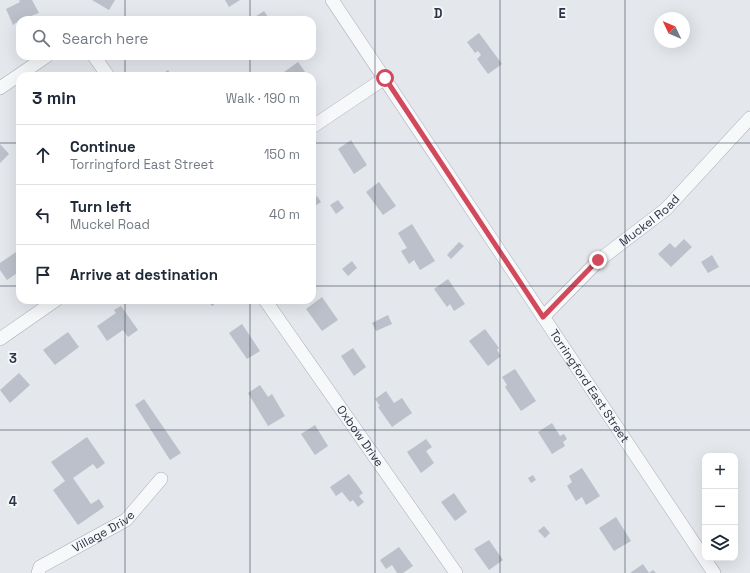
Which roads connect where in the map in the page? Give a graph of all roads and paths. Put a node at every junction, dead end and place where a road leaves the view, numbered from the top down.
1 (332, 0) edge
2 (41, 60) edge
3 (97, 60) edge
4 (24, 72) edge
5 (105, 72) edge
6 (16, 77) edge
7 (385, 78) junction
8 (0, 88) edge
9 (750, 118) edge
10 (316, 124) edge
11 (50, 304) edge
12 (268, 304) edge
13 (543, 317) junction
14 (0, 339) edge
15 (161, 479) dead end
16 (38, 573) edge
17 (456, 573) edge
18 (714, 573) edge

1 - 7 street, Torringford East Street
2 - 4 street
3 - 5 street
6 - 8 street
7 - 10 street
7 - 13 street, Torringford East Street
9 - 13 street, Muckel Road
11 - 14 street
12 - 17 street, Oxbow Drive
13 - 18 street, Torringford East Street
15 - 16 street, Village Drive

